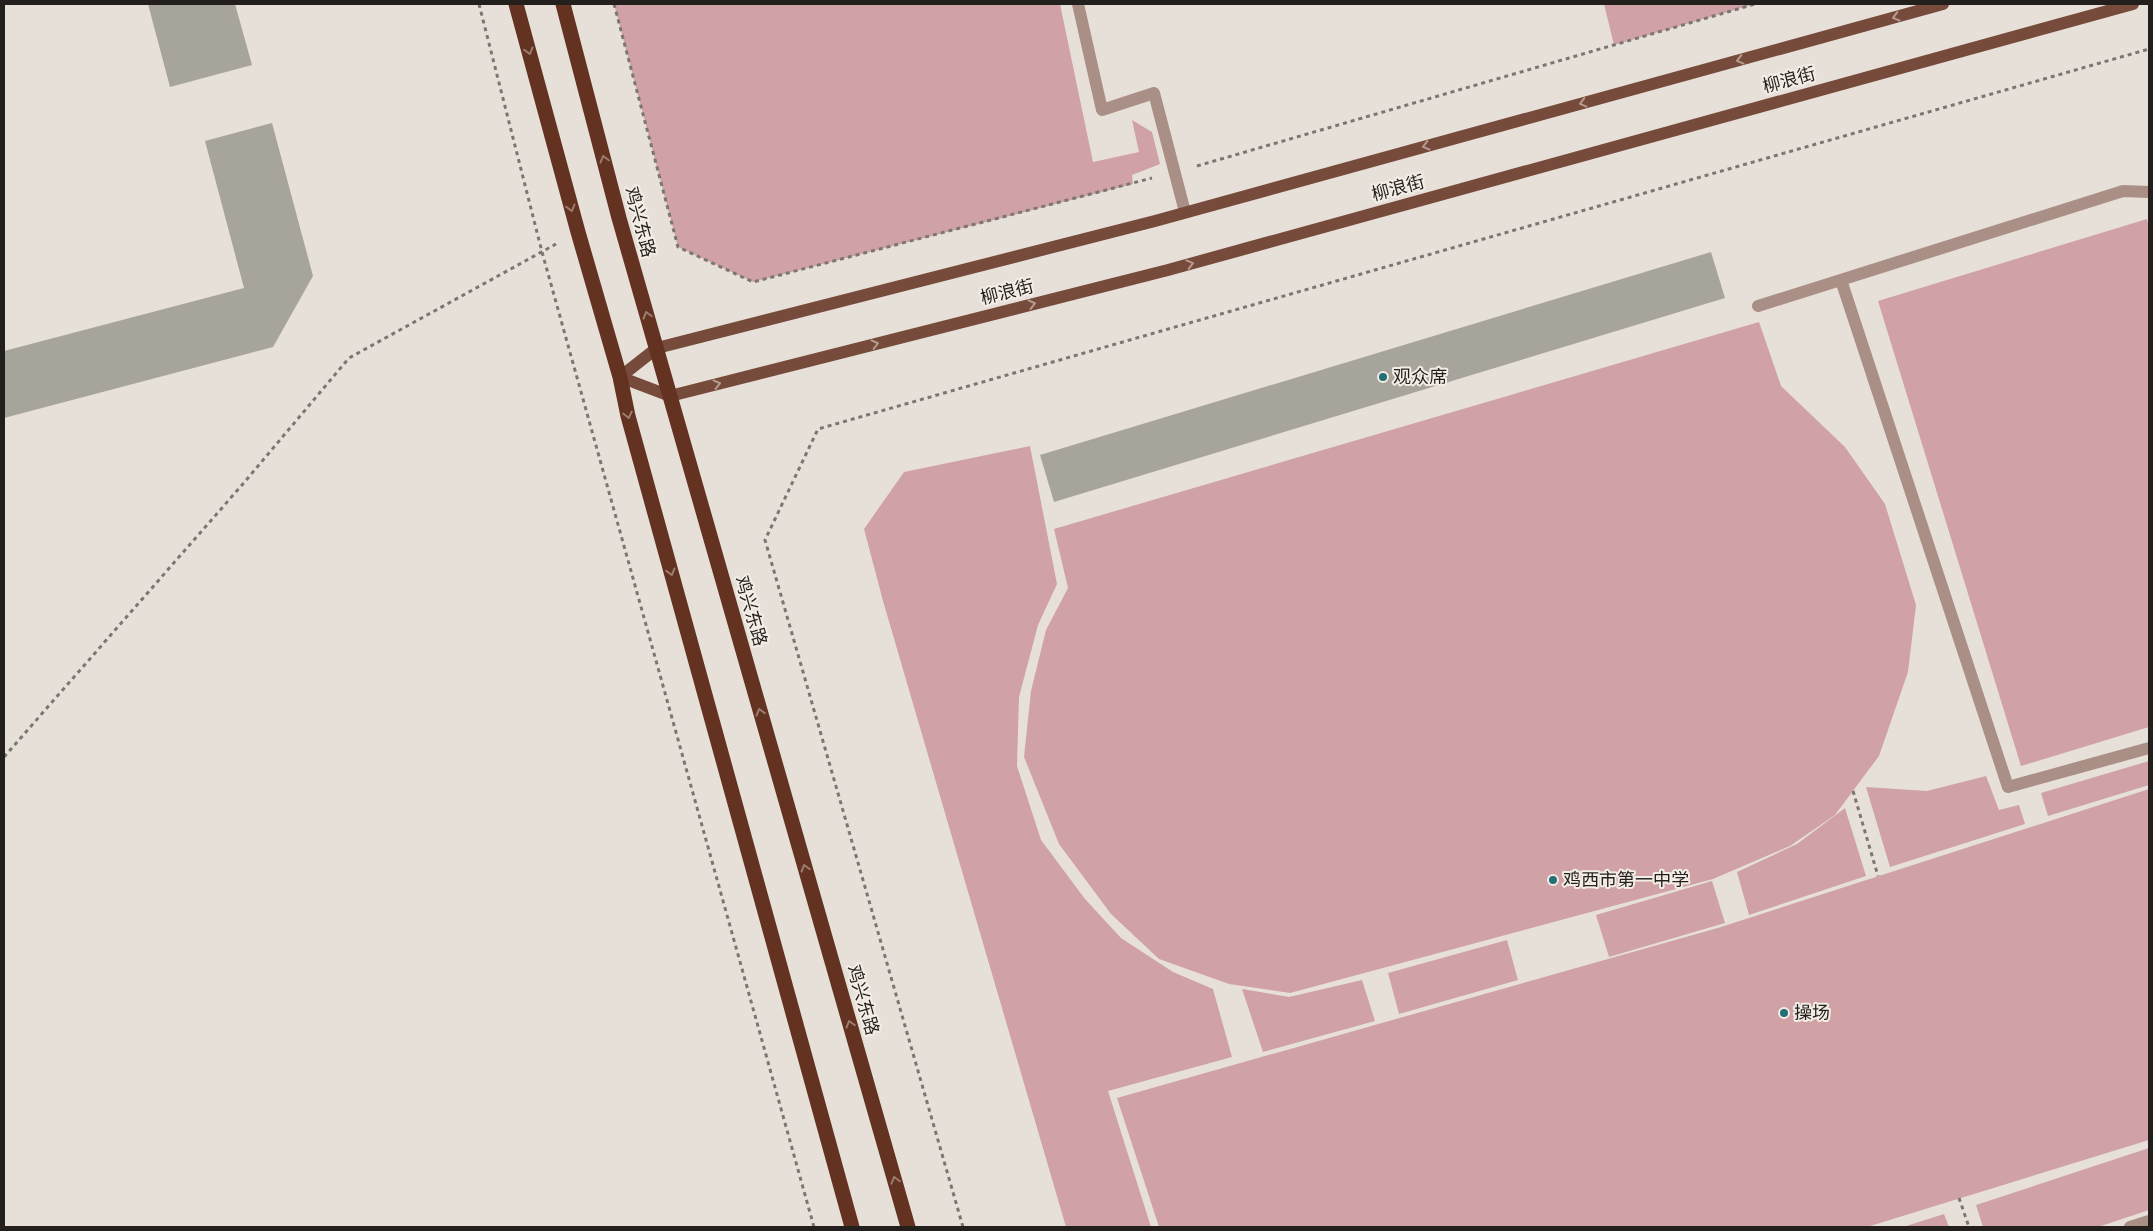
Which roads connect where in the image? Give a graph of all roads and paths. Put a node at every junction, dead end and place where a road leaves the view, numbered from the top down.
1 (479, 4) edge
2 (516, 4) edge
3 (564, 4) edge
4 (614, 4) edge
5 (1078, 4) edge
6 (1755, 4) edge
7 (1944, 4) edge
8 (2133, 4) edge
9 (2149, 49) edge
10 (1174, 172) junction
11 (2149, 192) edge
12 (1184, 212) junction
13 (578, 232) junction
14 (542, 252) junction
15 (1841, 280) junction
16 (1758, 306) dead end
17 (656, 348) junction
18 (620, 377) junction
19 (670, 396) junction
20 (2149, 748) edge
21 (4, 757) edge
22 (1853, 791) dead end
23 (1878, 876) dead end
24 (1959, 1198) dead end
25 (2149, 1221) edge
26 (814, 1227) edge
27 (852, 1227) edge
28 (908, 1227) edge
29 (963, 1227) edge
30 (1969, 1227) edge
31 (2130, 1227) edge

1 - 14 path
2 -> 13 highway
17 -> 3 highway, 鸡兴东路
4 - 10 path
5 - 10 street
6 - 10 path
7 -> 12 main road, 柳浪街
19 -> 8 main road, 柳浪街
9 - 29 path
10 - 12 street
11 - 15 street
12 - 17 main road, 柳浪街
13 - 14 path
13 - 18 highway
14 - 21 path
14 - 26 path
15 - 16 street
15 - 20 street
17 - 18 main road, 柳浪街
17 - 19 highway, 鸡兴东路
18 - 19 main road
18 -> 27 highway
28 -> 19 highway, 鸡兴东路
22 - 23 path
24 - 30 path
25 - 31 street

